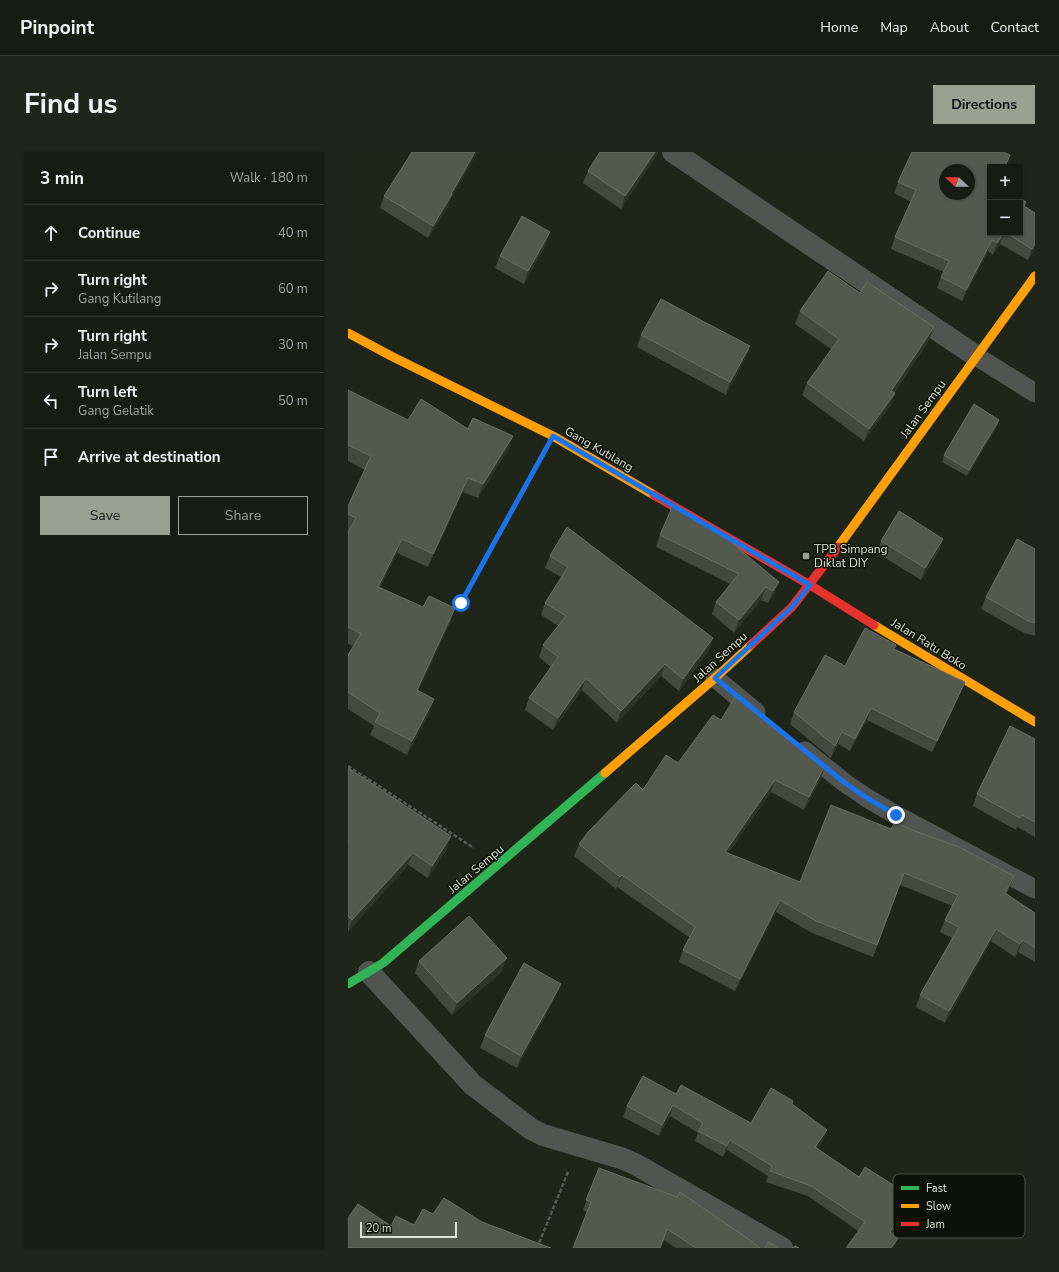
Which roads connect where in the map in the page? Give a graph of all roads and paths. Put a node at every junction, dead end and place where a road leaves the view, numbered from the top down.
1 (673, 152) edge
2 (1035, 276) edge
3 (348, 333) edge
4 (976, 356) junction
5 (1035, 393) edge
6 (553, 436) junction
7 (810, 585) junction
8 (461, 603) dead end
9 (715, 678) junction
10 (1035, 722) edge
11 (771, 723) edge
12 (789, 738) edge
13 (348, 766) edge
14 (500, 865) junction
15 (1035, 889) edge
16 (369, 972) junction
17 (348, 984) edge
18 (579, 1146) junction
19 (537, 1248) edge
20 (782, 1248) edge

1 - 4 street
2 - 4 main road, Jalan Sempu
3 - 6 main road, Gang Kutilang
4 - 5 lane
4 - 7 main road, Jalan Sempu
6 - 7 main road, Gang Kutilang
6 - 8 path
7 - 9 main road, Jalan Sempu
7 - 10 main road, Jalan Ratu Boko
9 - 11 lane
9 - 14 main road, Jalan Sempu
12 - 15 lane
13 - 14 path
14 - 16 main road, Jalan Sempu
16 - 17 main road, Jalan Sempu
16 - 18 street
18 - 19 path
18 - 20 street

